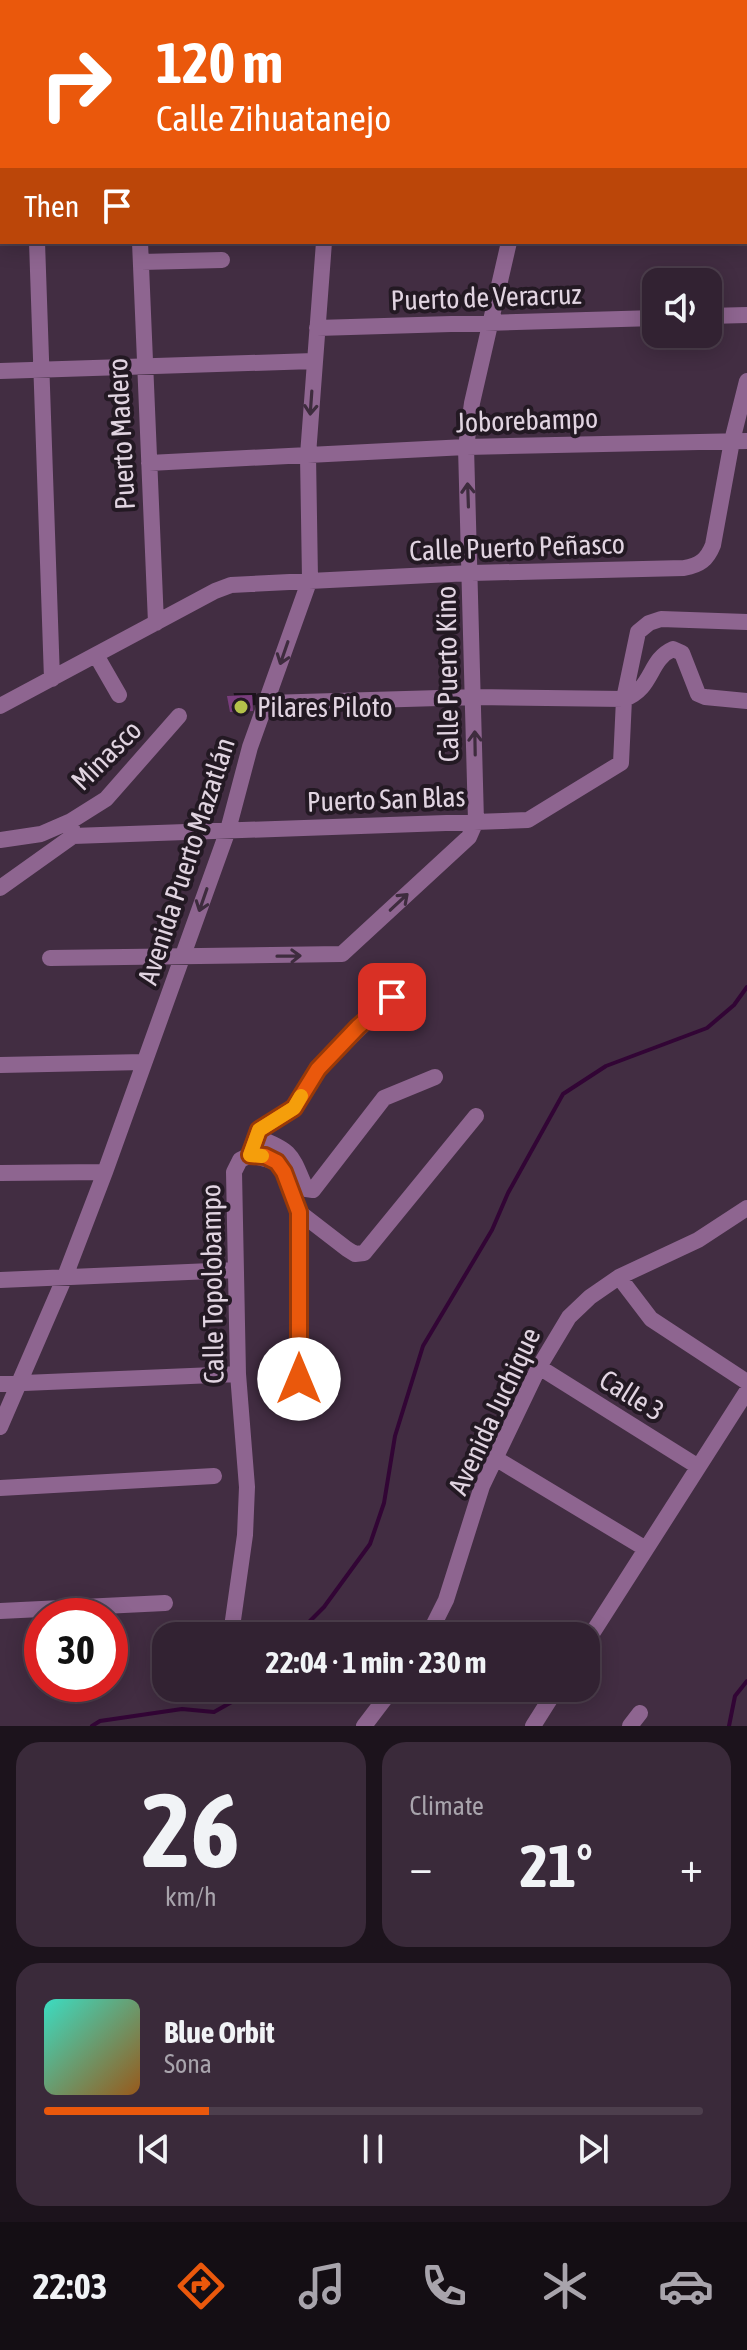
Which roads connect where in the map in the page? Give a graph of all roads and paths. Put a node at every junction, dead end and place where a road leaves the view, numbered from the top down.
1 (37, 244) edge
2 (140, 244) edge
3 (324, 244) edge
4 (509, 244) edge
5 (222, 260) dead end
6 (141, 262) junction
7 (747, 315) edge
8 (722, 316) edge
9 (642, 318) edge
10 (490, 323) junction
11 (317, 328) junction
12 (314, 361) junction
13 (143, 366) junction
14 (41, 370) junction
15 (0, 371) edge
16 (747, 381) edge
17 (740, 441) edge
18 (466, 447) junction
19 (308, 455) junction
20 (149, 463) junction
21 (471, 573) junction
22 (310, 579) junction
23 (747, 622) edge
24 (156, 623) junction
25 (96, 655) junction
26 (52, 679) junction
27 (119, 695) dead end
28 (474, 697) junction
29 (624, 699) junction
30 (747, 701) edge
31 (267, 703) junction
32 (0, 706) edge
33 (179, 716) dead end
34 (476, 821) junction
35 (72, 828) junction
36 (228, 830) junction
37 (0, 840) edge
38 (0, 888) edge
39 (50, 958) dead end
40 (183, 958) junction
41 (392, 997) dead end
42 (144, 1062) junction
43 (0, 1065) edge
44 (435, 1077) dead end
45 (476, 1116) dead end
46 (256, 1137) junction
47 (250, 1155) junction
48 (105, 1172) junction
49 (0, 1173) edge
50 (747, 1208) edge
51 (299, 1212) junction
52 (235, 1270) junction
53 (619, 1277) junction
54 (64, 1279) junction
55 (0, 1280) edge
56 (539, 1367) junction
57 (238, 1374) junction
58 (299, 1379) dead end
59 (747, 1382) edge
60 (0, 1384) edge
61 (19, 1384) junction
62 (747, 1391) edge
63 (0, 1427) edge
64 (495, 1458) junction
65 (697, 1466) junction
66 (214, 1476) dead end
67 (0, 1488) edge
68 (646, 1549) junction
69 (165, 1603) dead end
70 (0, 1611) edge
71 (233, 1620) dead end
72 (435, 1622) edge
73 (599, 1622) edge
74 (382, 1702) edge
75 (548, 1702) edge
76 (364, 1726) edge
77 (533, 1726) edge

1 - 14 street
2 - 6 street, Puerto Madero
3 - 11 street, Avenida Puerto Mazatlán
4 - 10 street, Calle Puerto Kino
5 - 6 street
6 - 13 street, Puerto Madero
7 - 8 street
9 - 10 street, Puerto de Veracruz
10 - 11 street, Puerto de Veracruz
10 - 18 street, Calle Puerto Kino
11 - 12 street, Avenida Puerto Mazatlán
12 - 13 street
12 -> 19 street, Avenida Puerto Mazatlán
13 - 14 street
13 - 20 street, Puerto Madero
14 - 15 street
14 - 26 street
16 - 17 street
17 - 18 street, Joborebampo
17 - 21 street, Calle Puerto Peñasco
18 - 19 street, Joborebampo
21 -> 18 street, Calle Puerto Kino
19 - 20 street, Joborebampo
19 - 22 street, Avenida Puerto Mazatlán
20 - 24 street, Puerto Madero
21 - 22 street, Calle Puerto Peñasco
21 - 28 street, Calle Puerto Kino
22 - 24 street, Calle Puerto Peñasco
22 -> 31 street, Avenida Puerto Mazatlán
23 - 29 street
24 - 25 street, Calle Puerto Peñasco
25 - 26 street, Calle Puerto Peñasco
25 - 27 street
26 - 32 street, Calle Puerto Peñasco
28 - 29 street
28 - 31 street
34 -> 28 street, Calle Puerto Kino
29 - 30 street
29 - 34 street, Puerto San Blas
31 - 36 street, Avenida Puerto Mazatlán
33 - 35 street, Minasco
34 - 36 street, Puerto San Blas
40 -> 34 street
35 - 36 street, Puerto San Blas
35 - 37 street
35 - 38 street, Minasco
36 -> 40 street, Avenida Puerto Mazatlán
39 - 40 street
40 - 42 street, Avenida Puerto Mazatlán
41 - 46 street
42 - 43 street
42 - 48 street, Avenida Puerto Mazatlán
44 - 46 street
45 - 51 street
46 - 47 street
47 - 51 street, Calle Topolobampo
47 - 52 street, Calle Topolobampo
48 - 49 street
48 - 54 street, Avenida Puerto Mazatlán
50 - 53 street, Avenida Juchique
51 - 58 street, Calle Topolobampo
52 - 54 street
52 - 57 street, Calle Topolobampo
53 - 56 street, Avenida Juchique
53 - 59 street
54 - 55 street
54 - 61 street, Avenida Puerto Mazatlán
56 - 64 street, Avenida Juchique
56 - 65 street, Calle 3
57 - 61 street
57 - 71 street, Calle Topolobampo
60 - 61 street
61 - 63 street, Avenida Puerto Mazatlán
62 - 65 street
64 - 68 street
64 - 72 street, Avenida Juchique
65 - 68 street
66 - 67 street
68 - 73 street
69 - 70 street
74 - 76 street
75 - 77 street

